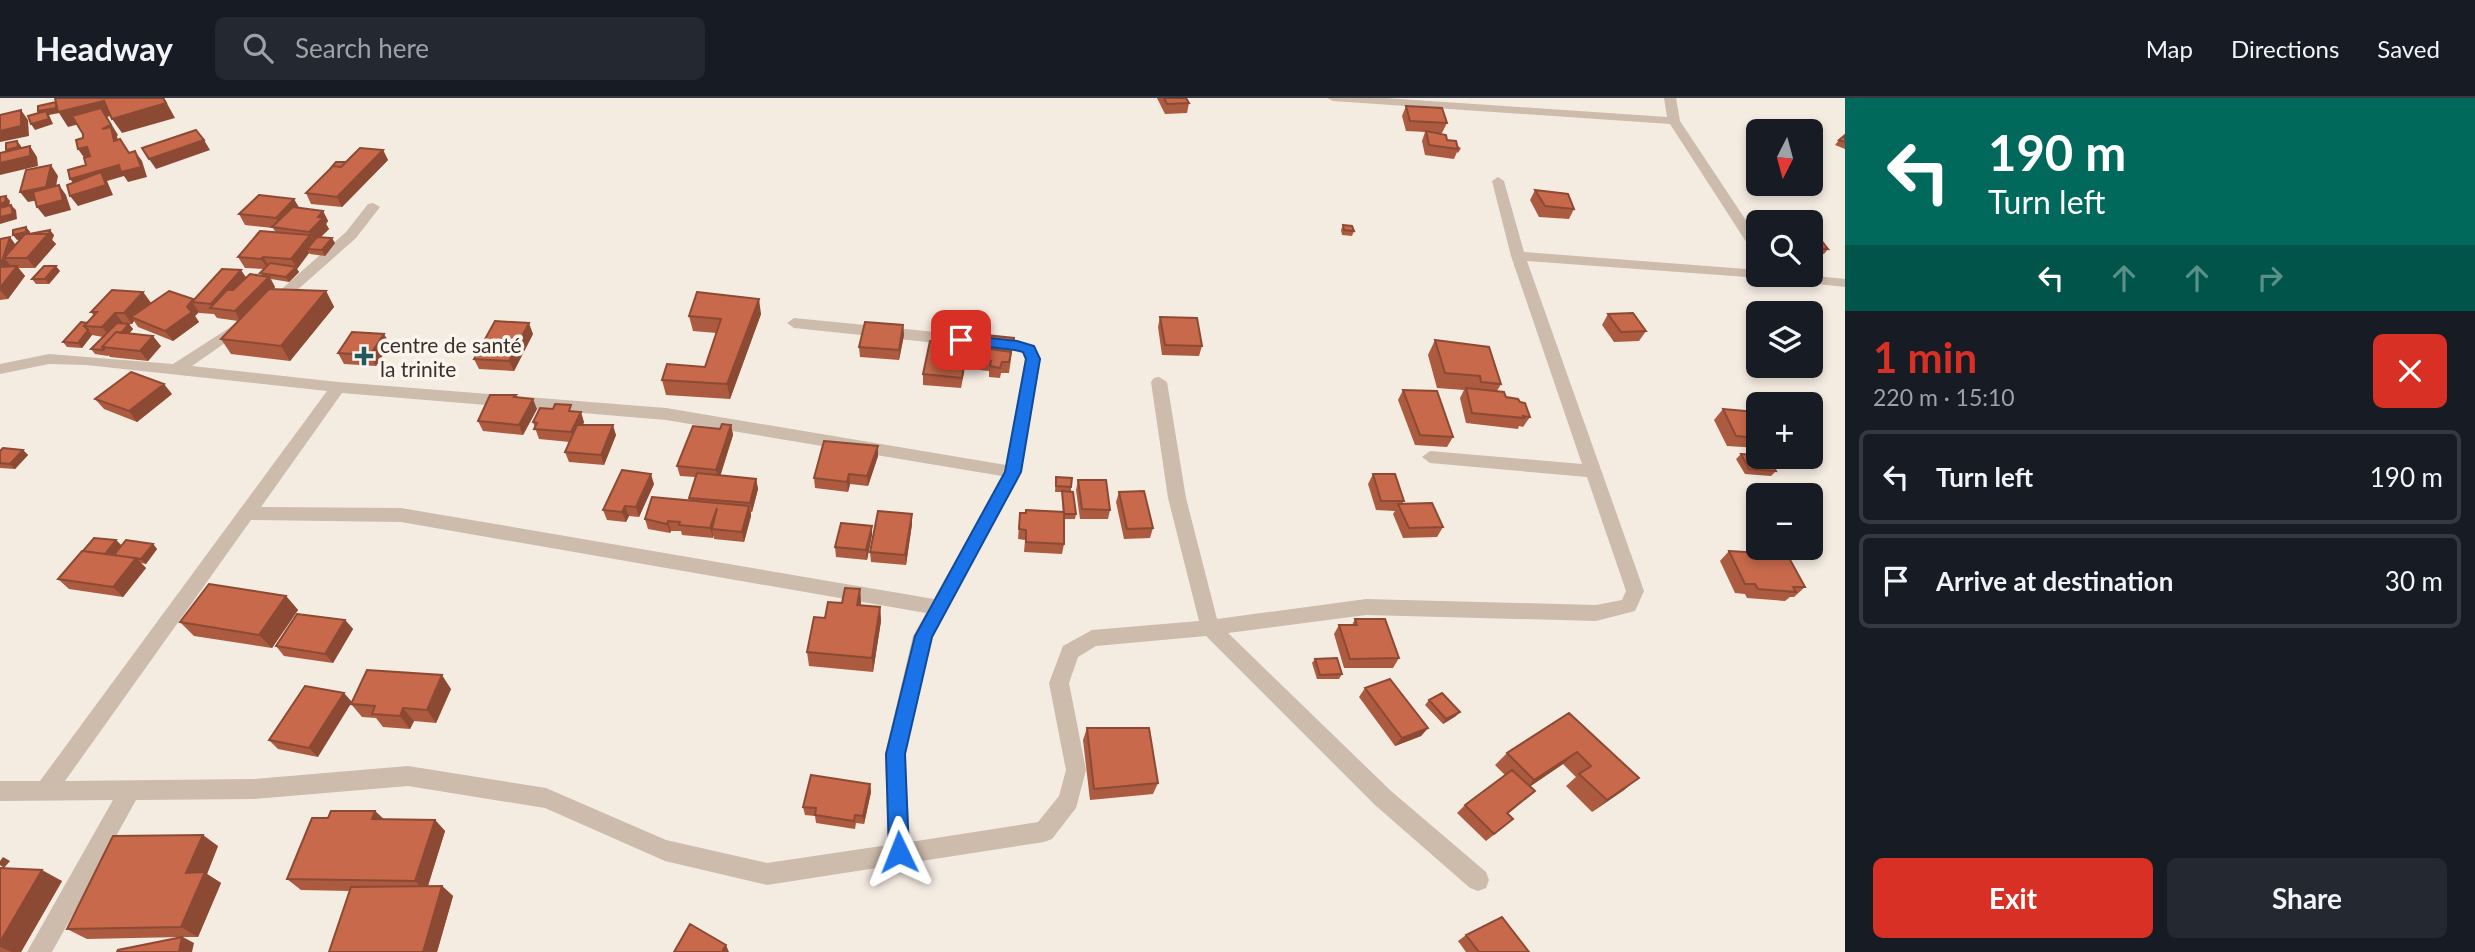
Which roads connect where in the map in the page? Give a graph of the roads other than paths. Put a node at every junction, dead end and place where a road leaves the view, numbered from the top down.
1 (1333, 98) edge
2 (1670, 98) edge
3 (1674, 121) junction
4 (1498, 181) dead end
5 (373, 207) dead end
6 (1746, 231) edge
7 (1518, 256) junction
8 (1746, 273) edge
9 (1823, 280) edge
10 (1845, 282) edge
11 (794, 323) dead end
12 (0, 369) edge
13 (177, 369) junction
14 (1159, 382) dead end
15 (338, 387) junction
16 (1430, 457) dead end
17 (1592, 471) junction
18 (1013, 472) junction
19 (246, 513) junction
20 (937, 607) junction
21 (1210, 628) junction
22 (0, 790) edge
23 (46, 790) junction
24 (130, 790) junction
25 (899, 852) junction
26 (1478, 880) dead end
27 (39, 952) edge

1 - 3 street
2 - 3 street
3 - 6 street
4 - 7 street
5 - 13 street
7 - 8 street
7 - 17 street
9 - 10 street
11 - 18 street
12 - 13 street
13 - 15 street
14 - 21 street
15 - 18 street
15 - 19 street
16 - 17 street
17 - 21 street
18 - 20 street
19 - 20 street
19 - 23 street
20 - 25 street
21 - 25 street
21 - 26 street
22 - 23 street
23 - 24 street
24 - 25 street
24 - 27 street

